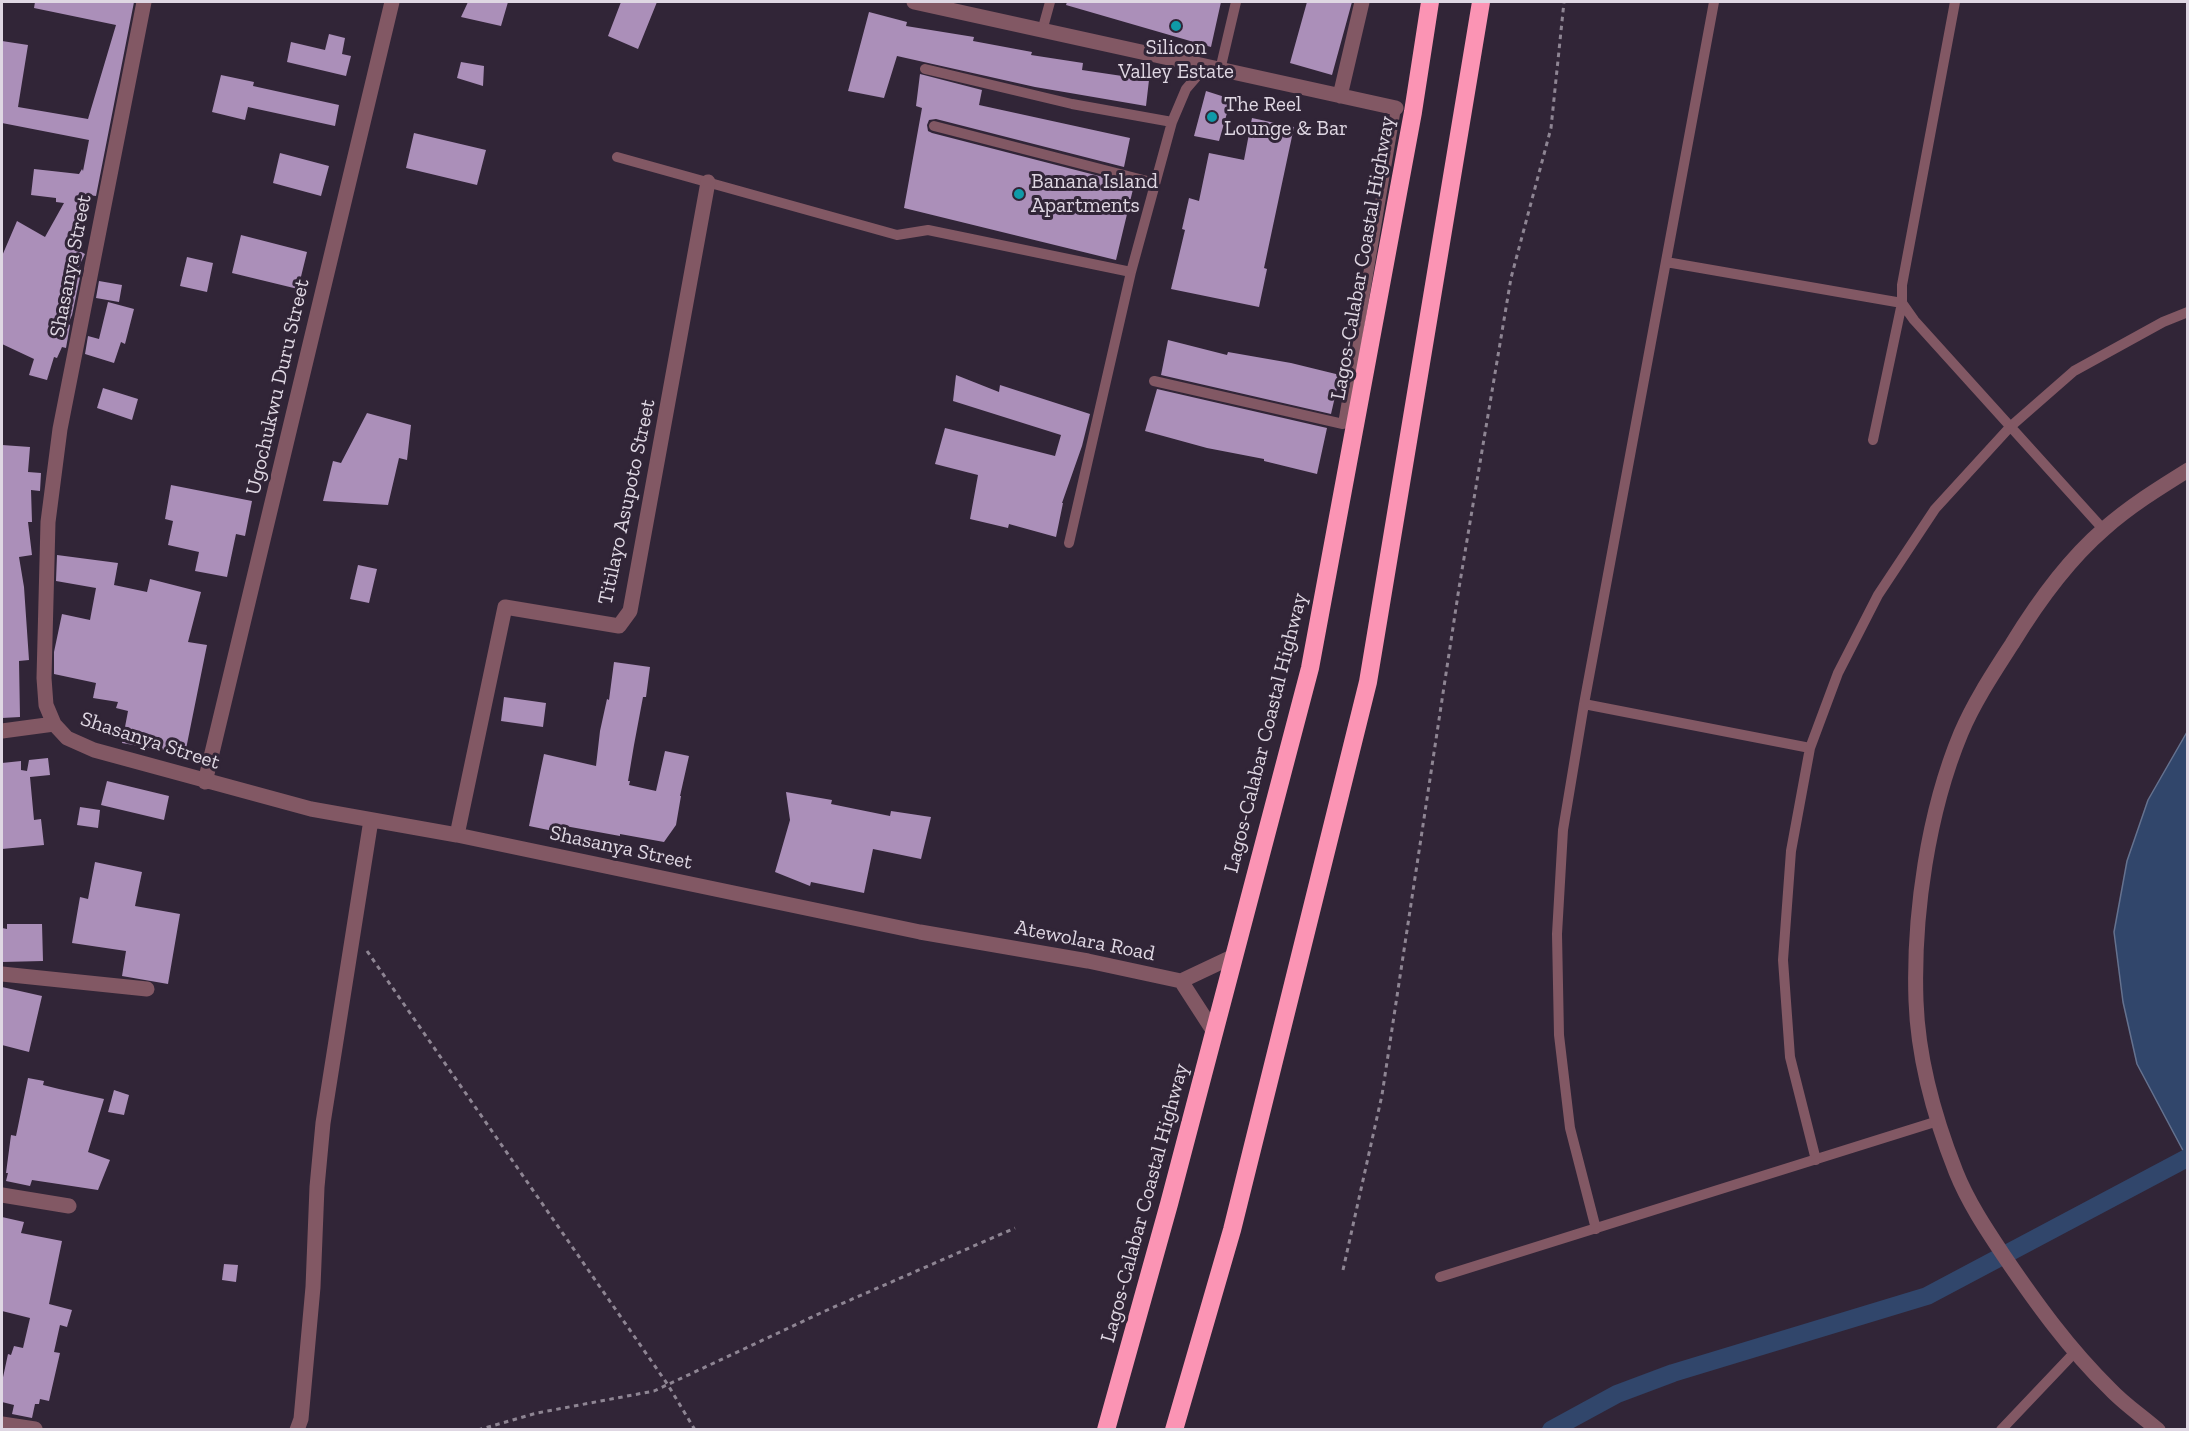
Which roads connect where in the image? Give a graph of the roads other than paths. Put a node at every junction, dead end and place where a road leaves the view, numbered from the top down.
1 (144, 2) edge
2 (392, 2) edge
3 (914, 2) edge
4 (1050, 2) edge
5 (1236, 2) edge
6 (1362, 2) edge
7 (1430, 2) edge
8 (1481, 2) edge
9 (1714, 2) edge
10 (1955, 2) edge
11 (1042, 31) junction
12 (1205, 67) junction
13 (925, 69) dead end
14 (1220, 70) junction
15 (1340, 96) junction
16 (1396, 108) joint
17 (1172, 122) junction
18 (934, 126) dead end
19 (617, 157) dead end
20 (708, 182) junction
21 (1155, 183) junction
22 (1666, 262) junction
23 (1131, 272) junction
24 (1902, 303) junction
25 (2187, 312) edge
26 (1154, 381) dead end
27 (2010, 427) junction
28 (1873, 440) dead end
29 (2187, 470) edge
30 (2103, 529) junction
31 (1069, 543) dead end
32 (1584, 704) junction
33 (54, 724) junction
34 (2, 731) edge
35 (1810, 748) junction
36 (206, 782) junction
37 (371, 820) junction
38 (457, 835) junction
39 (920, 932) joint
40 (1234, 956) junction
41 (2, 974) edge
42 (1181, 981) junction
43 (147, 989) dead end
44 (1214, 1032) junction
45 (1938, 1121) junction
46 (1816, 1160) junction
47 (2, 1196) edge
48 (69, 1206) dead end
49 (1596, 1229) junction
50 (1440, 1277) dead end
51 (2076, 1351) junction
52 (2, 1424) edge
53 (35, 1429) edge
54 (297, 1430) edge
55 (1106, 1430) edge
56 (1174, 1430) edge
57 (2001, 1430) edge
58 (2158, 1430) edge

1 - 33 street, Shasanya Street
2 - 36 street, Ugochukwu Duru Street
3 - 11 street
4 - 11 lane
5 - 14 lane
6 - 15 street
7 - 40 highway, Lagos-Calabar Coastal Highway
8 - 56 highway
9 - 22 lane
10 - 24 lane
11 - 12 street
12 - 14 street
12 - 17 lane
13 - 17 lane
14 - 15 street
15 - 16 street
16 - 26 lane
17 - 21 lane
18 - 21 lane
19 - 20 lane
20 - 23 lane
20 - 38 street, Titilayo Asupoto Street
21 - 23 lane
22 - 24 lane
22 - 32 lane
23 - 31 lane
24 - 27 lane
24 - 28 lane
25 - 27 lane
27 - 30 lane
27 - 35 lane
29 - 30 street
30 - 45 street
32 - 35 lane
32 - 49 lane
33 - 34 street
33 - 36 street, Shasanya Street
35 - 46 lane
36 - 37 street, Shasanya Street
37 - 38 street, Shasanya Street
37 - 54 street
38 - 39 street, Shasanya Street
39 - 42 street, Atewolara Road
40 - 42 street
40 - 44 highway, Lagos-Calabar Coastal Highway
41 - 43 street
42 - 44 street
44 - 55 highway, Lagos-Calabar Coastal Highway
45 - 46 lane
45 - 51 street
46 - 49 lane
47 - 48 street
49 - 50 lane
51 - 57 lane
51 - 58 street
52 - 53 street

